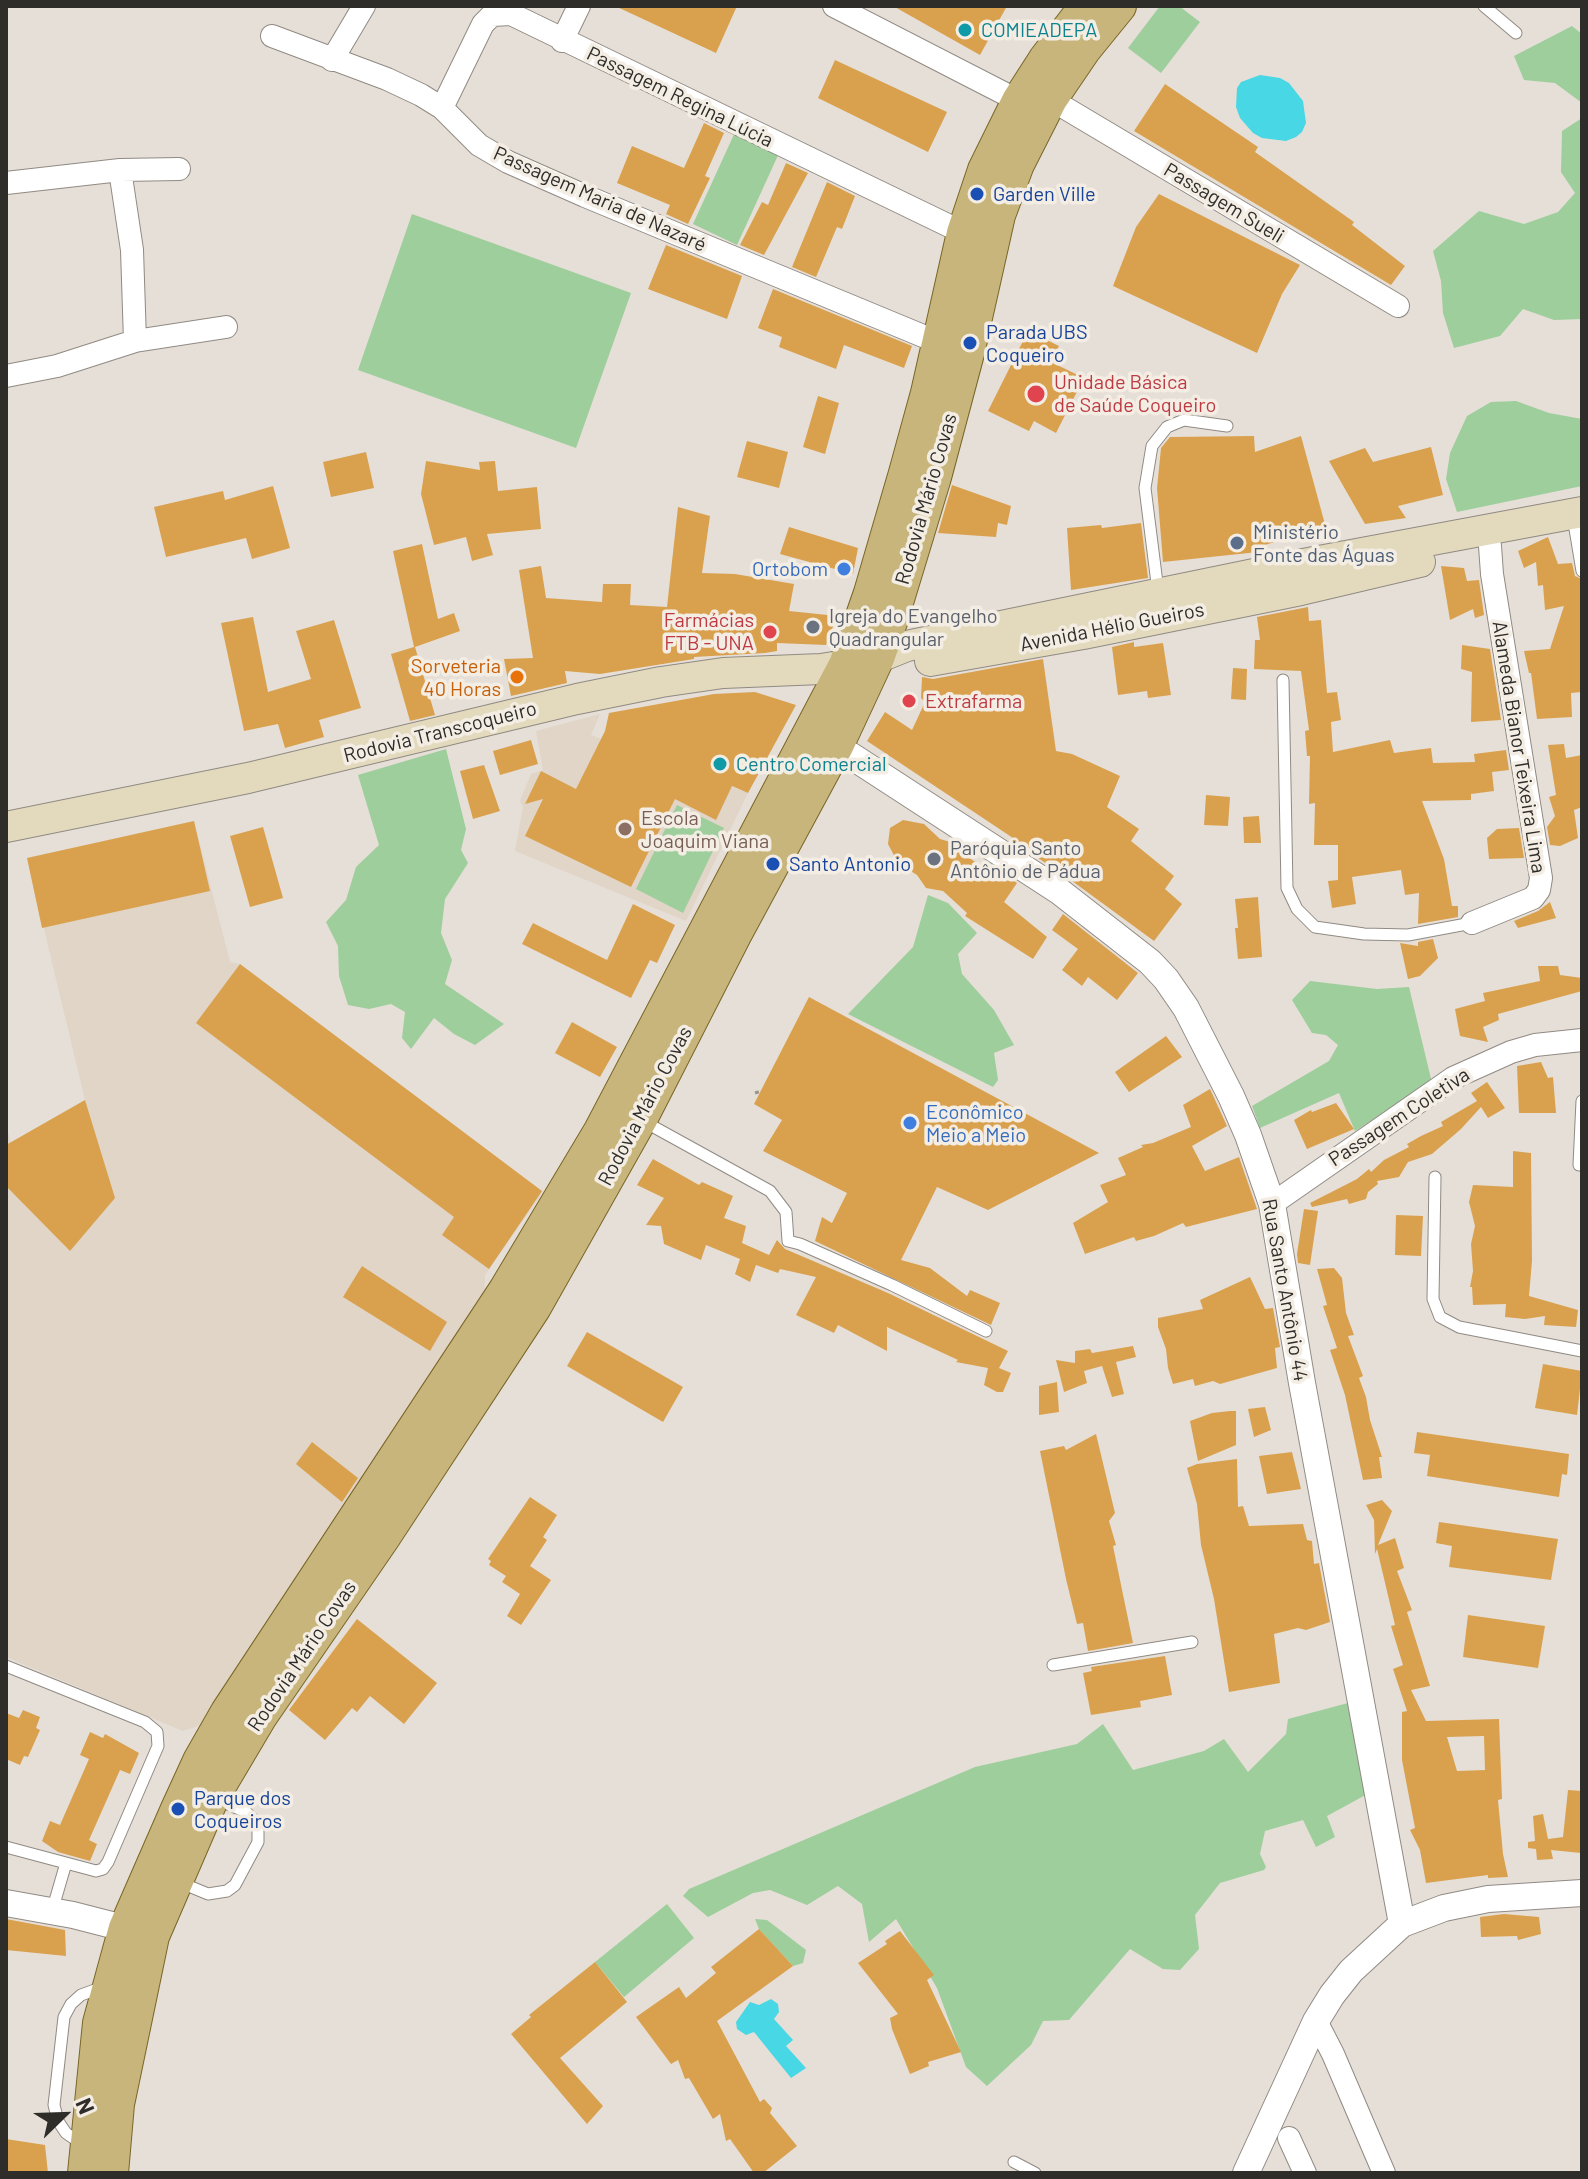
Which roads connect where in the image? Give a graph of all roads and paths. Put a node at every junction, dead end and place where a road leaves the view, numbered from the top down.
1 (364, 6) edge
2 (579, 6) edge
3 (834, 6) edge
4 (1087, 6) edge
5 (1119, 6) edge
6 (1484, 6) edge
7 (1516, 33) dead end
8 (272, 36) dead end
9 (562, 41) junction
10 (332, 60) junction
11 (1034, 100) junction
12 (442, 108) junction
13 (179, 169) dead end
14 (120, 170) junction
15 (6, 183) edge
16 (964, 233) junction
17 (1398, 306) dead end
18 (226, 327) dead end
19 (135, 341) junction
20 (940, 343) junction
21 (6, 376) edge
22 (1227, 426) dead end
23 (1580, 523) edge
24 (1490, 546) junction
25 (1582, 571) edge
26 (1158, 594) junction
27 (862, 662) junction
28 (1283, 680) dead end
29 (836, 746) junction
30 (6, 827) edge
31 (1472, 923) joint
32 (1582, 1040) edge
33 (761, 1091) dead end
34 (755, 1093) dead end
35 (1582, 1101) edge
36 (652, 1126) junction
37 (1579, 1165) dead end
38 (1435, 1177) dead end
39 (1272, 1204) junction
40 (520, 1299) junction
41 (986, 1331) dead end
42 (1582, 1351) edge
43 (1192, 1642) dead end
44 (1053, 1665) dead end
45 (6, 1666) edge
46 (212, 1797) junction
47 (6, 1847) edge
48 (66, 1863) junction
49 (175, 1880) junction
50 (1582, 1893) edge
51 (6, 1903) edge
52 (52, 1911) junction
53 (1402, 1924) junction
54 (139, 1932) junction
55 (1316, 2021) junction
56 (1289, 2138) dead end
57 (85, 2160) edge
58 (1014, 2162) dead end
59 (111, 2173) edge
60 (1035, 2173) edge
61 (1246, 2173) edge
62 (1305, 2173) edge
63 (1384, 2173) edge

1 - 10 street
2 - 9 street
3 - 11 street, Passagem Sueli
4 - 11 main road, Rodovia Mário Covas
5 - 11 main road, Rodovia Mário Covas
6 - 7 lane
8 - 10 street, Passagem Maria de Nazaré
9 - 12 street, Passagem Regina Lúcia
9 - 16 street, Passagem Regina Lúcia
10 - 12 street, Passagem Maria de Nazaré
11 - 16 main road, Rodovia Mário Covas
11 - 17 street, Passagem Sueli
11 - 27 main road, Rodovia Mário Covas
12 - 20 street, Passagem Maria de Nazaré
13 - 14 street
14 - 15 street
14 - 19 street
16 - 20 main road, Rodovia Mário Covas
18 - 19 street
19 - 21 street
20 - 27 main road, Rodovia Mário Covas
22 - 26 lane
23 - 24 main road, Avenida Hélio Gueiros
23 - 25 lane
23 - 26 main road, Avenida Hélio Gueiros
24 - 27 main road, Avenida Hélio Gueiros
24 - 31 street, Alameda Bianor Teixeira Lima
26 - 27 main road, Avenida Hélio Gueiros
27 - 29 main road, Rodovia Mário Covas
27 - 30 main road, Rodovia Transcoqueiro
27 - 40 main road, Rodovia Mário Covas
28 - 31 lane, Alameda Bianor Teixeira Lima
29 - 36 main road, Rodovia Mário Covas
29 - 39 street, Rua Santo Antônio 44
32 - 39 street, Passagem Coletiva
33 - 34 path
35 - 37 lane
36 - 40 main road, Rodovia Mário Covas
36 - 41 lane
38 - 42 lane
39 - 53 street, Rua Santo Antônio 44
40 - 46 main road, Rodovia Mário Covas
40 - 54 main road, Rodovia Mário Covas
43 - 44 lane
45 - 48 lane
46 - 49 main road, Rodovia Mário Covas
46 - 49 lane
47 - 48 lane
48 - 52 lane
49 - 54 main road, Rodovia Mário Covas
50 - 53 street
51 - 52 street
52 - 54 street
53 - 55 street
54 - 57 main road, Rodovia Mário Covas
54 - 59 main road, Rodovia Mário Covas
55 - 61 street
55 - 63 street
56 - 62 street
58 - 60 lane

